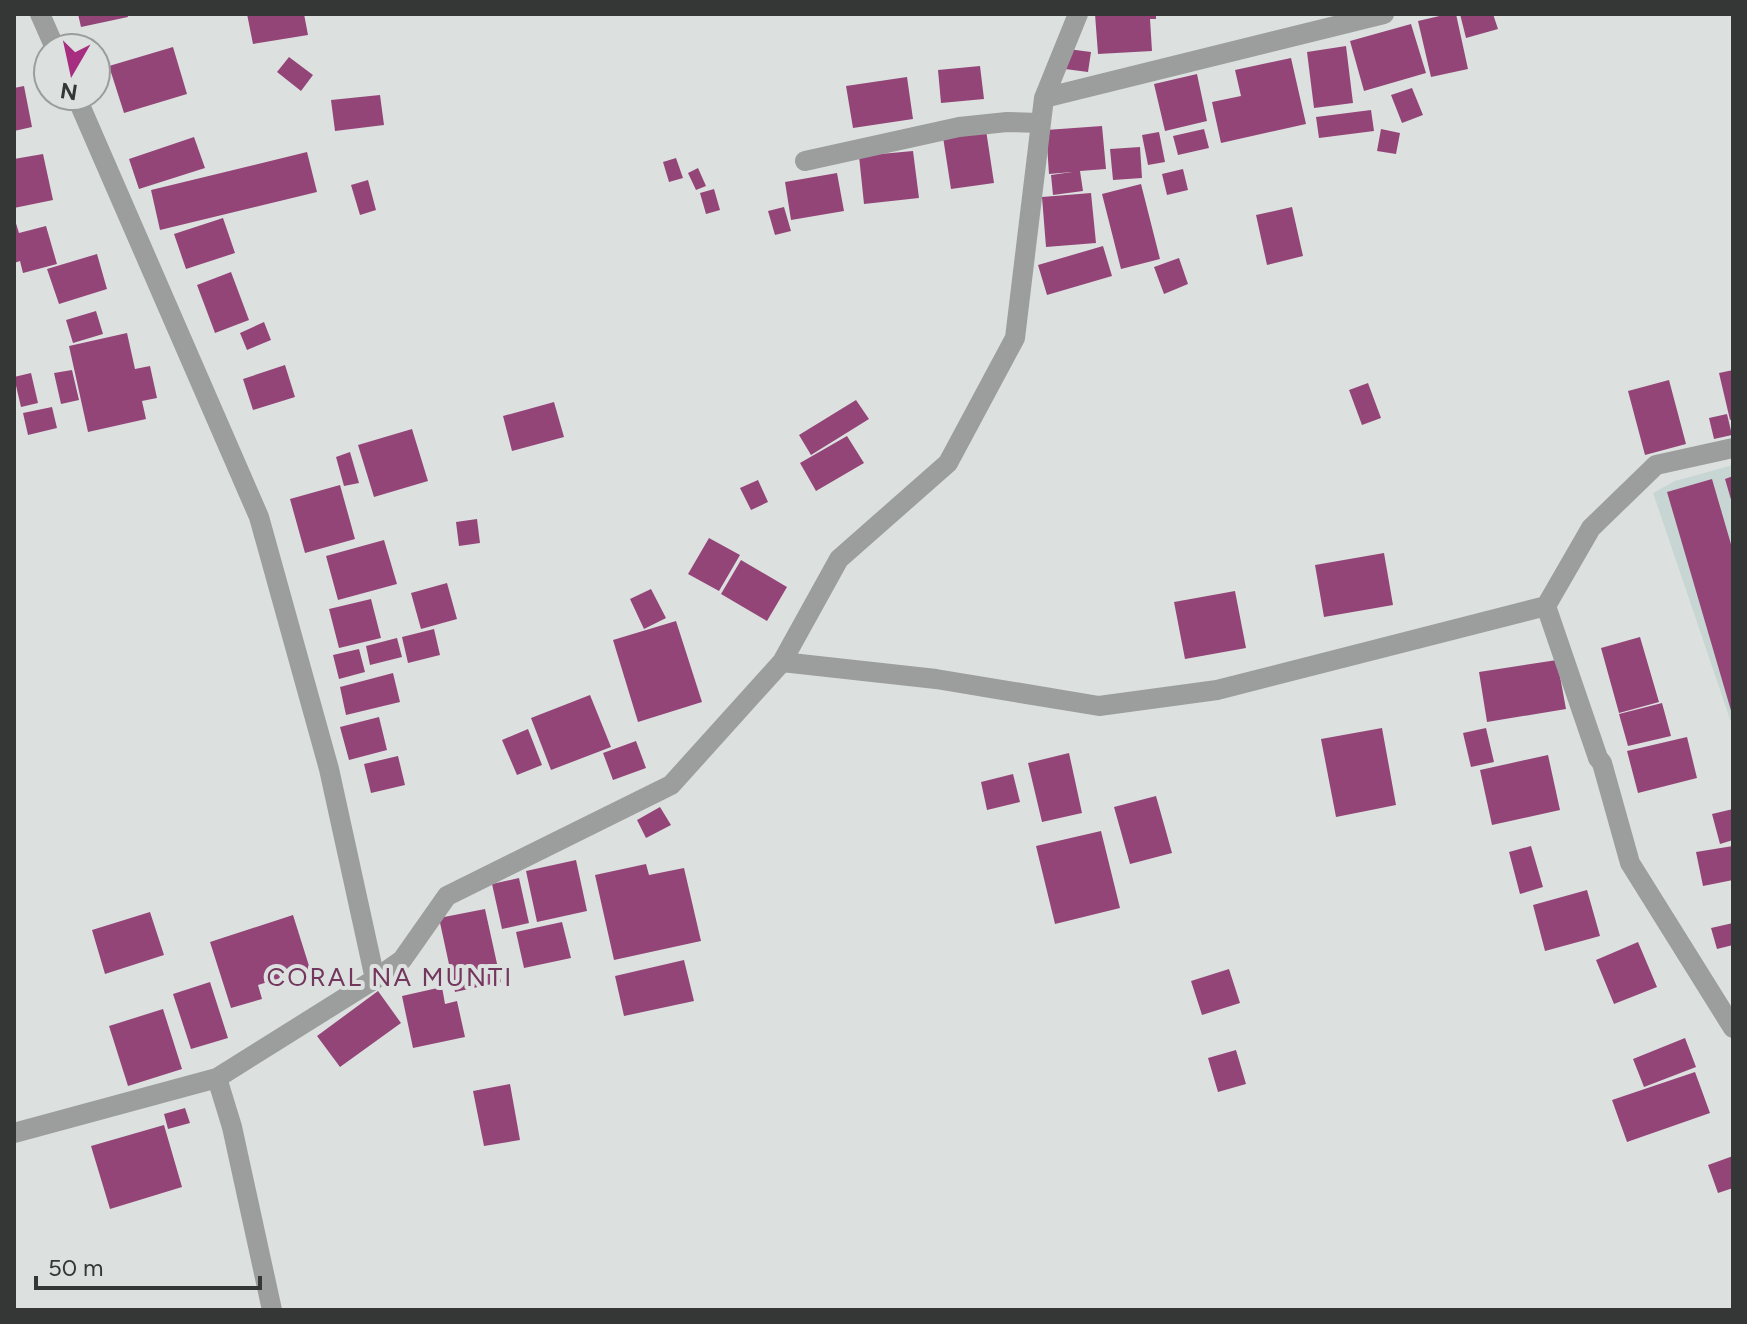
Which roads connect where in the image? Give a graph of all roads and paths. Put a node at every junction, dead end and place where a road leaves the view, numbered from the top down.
1 (1078, 14) edge
2 (1384, 14) edge
3 (1044, 98) junction
4 (83, 112) edge
5 (1040, 123) junction
6 (805, 161) dead end
7 (1733, 448) edge
8 (1546, 606) junction
9 (782, 662) junction
10 (375, 979) junction
11 (1733, 1028) edge
12 (217, 1078) junction
13 (14, 1133) edge
14 (272, 1310) edge

1 - 3 street
2 - 3 street
3 - 5 street
4 - 10 street
5 - 6 street
5 - 9 street
7 - 8 street
8 - 9 street
8 - 11 street
9 - 10 street
10 - 12 street
12 - 13 street
12 - 14 street

